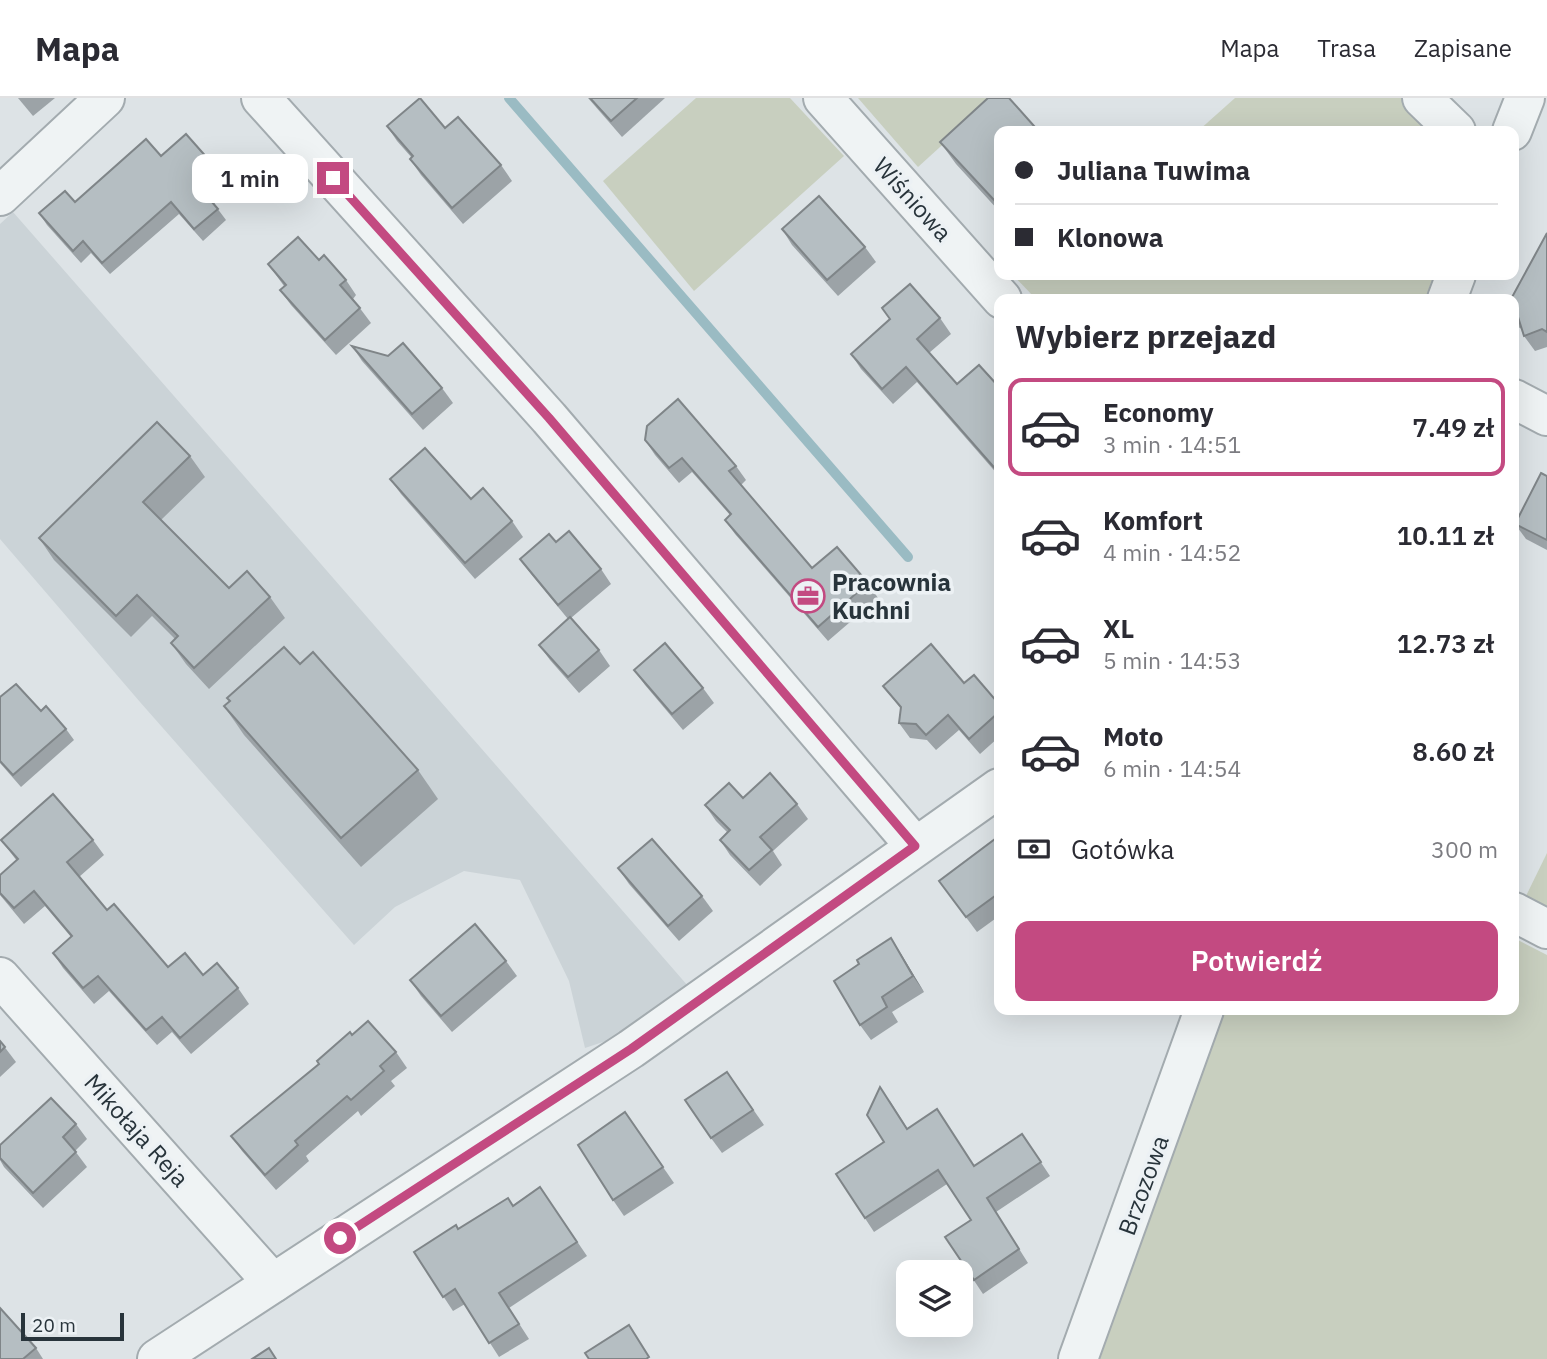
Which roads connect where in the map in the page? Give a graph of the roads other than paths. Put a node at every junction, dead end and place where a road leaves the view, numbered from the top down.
1 (105, 98) edge
2 (261, 98) edge
3 (823, 98) edge
4 (1422, 98) edge
5 (1525, 98) edge
6 (1451, 126) edge
7 (1514, 126) edge
8 (0, 196) edge
9 (998, 294) edge
10 (1519, 402) edge
11 (1547, 416) edge
12 (994, 791) edge
13 (915, 846) junction
14 (1519, 915) edge
15 (1547, 929) edge
16 (0, 978) edge
17 (1203, 1015) edge
18 (273, 1283) junction
19 (157, 1359) edge
20 (1078, 1359) edge

1 - 8 street
2 - 13 street
3 - 9 street, Wiśniowa
4 - 6 street
5 - 7 street
10 - 11 street
12 - 13 street
13 - 18 street
14 - 15 street
16 - 18 street, Mikołaja Reja
17 - 20 street, Brzozowa
18 - 19 street

